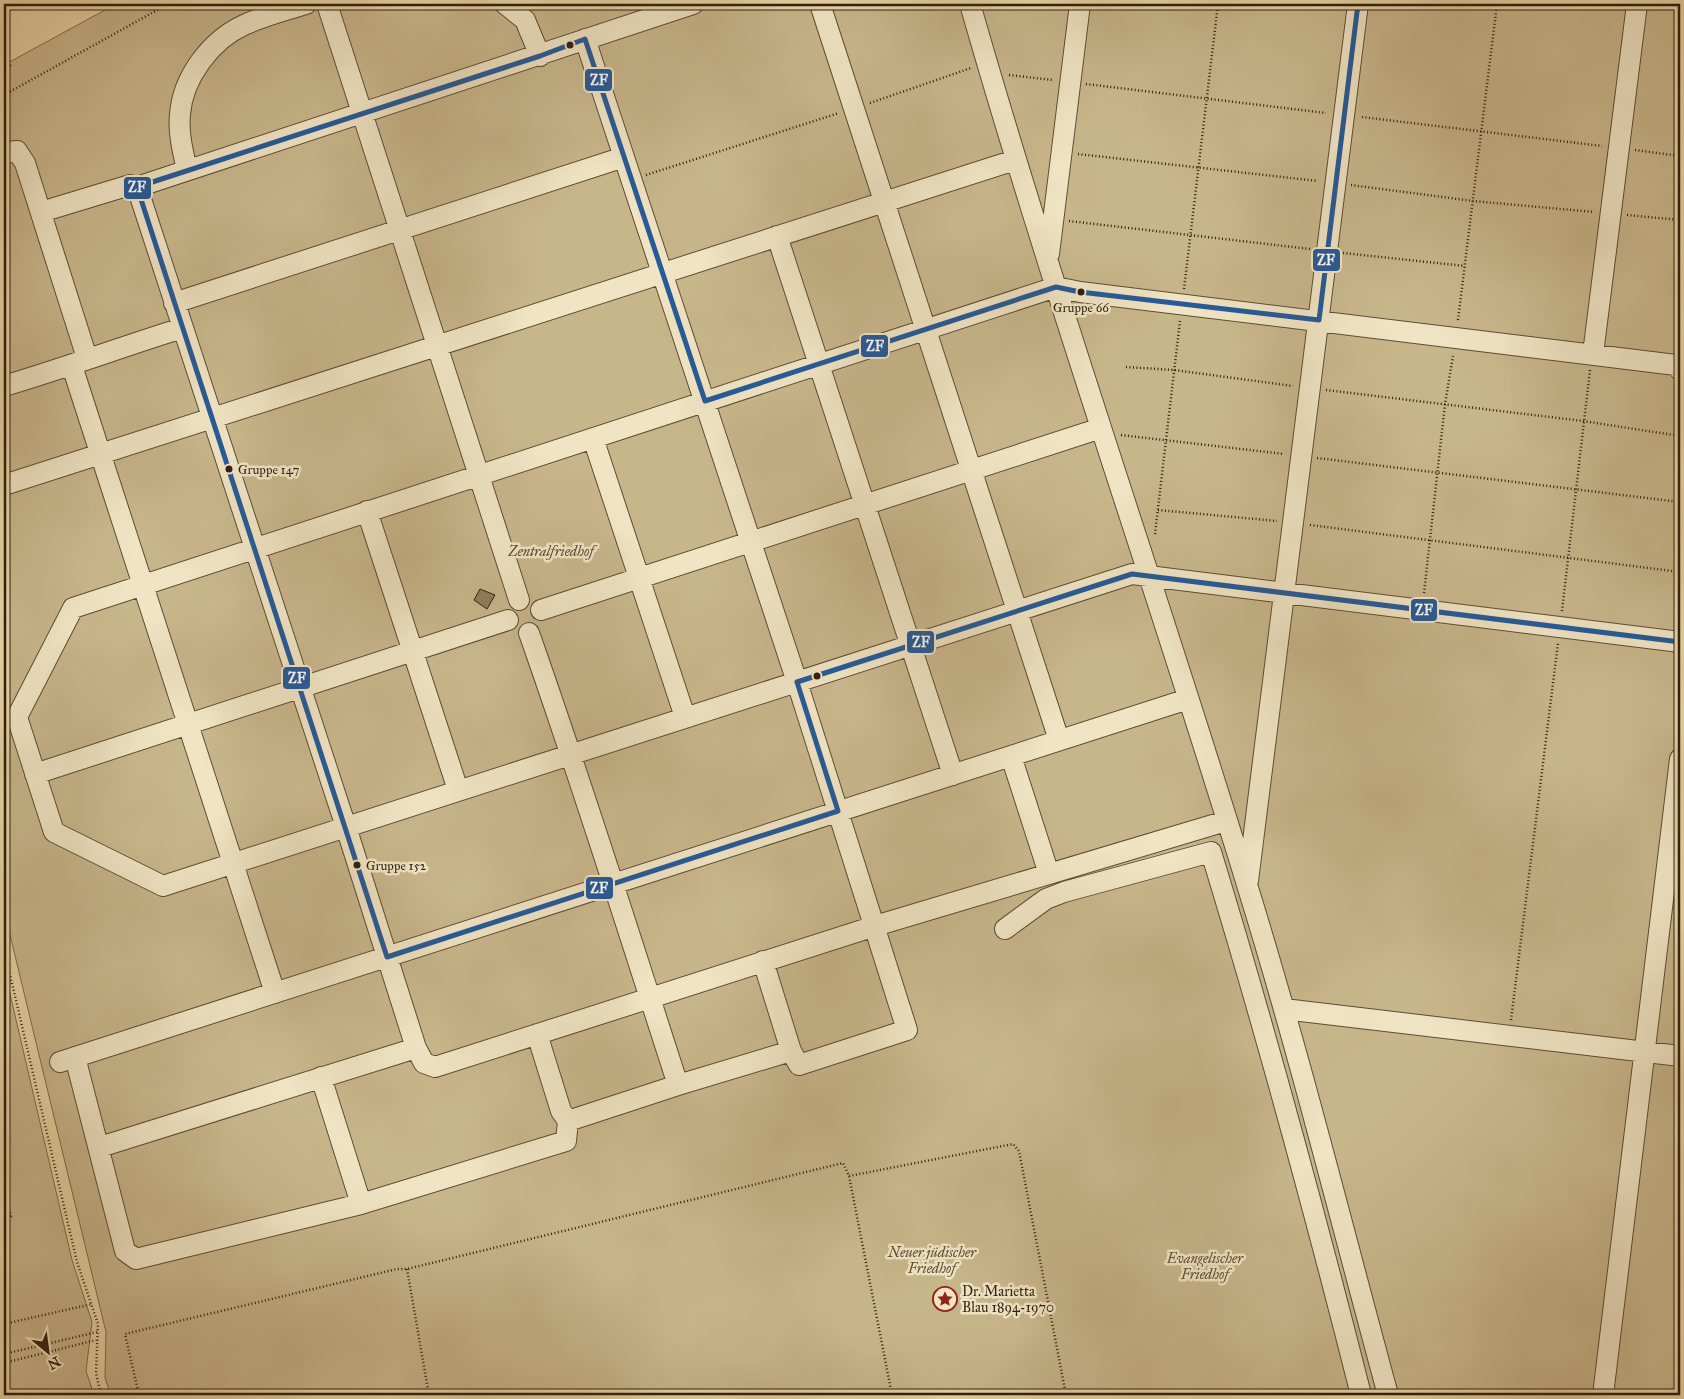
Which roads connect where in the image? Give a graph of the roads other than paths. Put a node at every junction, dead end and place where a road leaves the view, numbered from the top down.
1 (306, 4) edge
2 (327, 4) edge
3 (505, 4) edge
4 (693, 4) edge
5 (820, 4) edge
6 (970, 4) edge
7 (1080, 4) edge
8 (1358, 4) edge
9 (1637, 4) edge
10 (585, 39) junction
11 (540, 56) junction
12 (361, 114) junction
13 (4, 155) edge
14 (624, 157) junction
15 (1015, 160) junction
16 (187, 170) junction
17 (137, 187) junction
18 (884, 202) junction
19 (40, 212) junction
20 (400, 230) junction
21 (777, 236) junction
22 (1048, 261) junction
23 (663, 272) junction
24 (1056, 287) junction
25 (174, 303) junction
26 (1319, 320) junction
27 (182, 328) junction
28 (925, 329) junction
29 (437, 345) junction
30 (1592, 354) junction
31 (80, 362) junction
32 (820, 364) junction
33 (1680, 370) edge
34 (4, 386) edge
35 (705, 401) junction
36 (212, 420) junction
37 (1102, 431) junction
38 (592, 438) junction
39 (100, 455) junction
40 (970, 470) junction
41 (478, 476) junction
42 (4, 485) edge
43 (864, 505) junction
44 (367, 511) junction
45 (751, 542) junction
46 (254, 548) junction
47 (1150, 576) junction
48 (639, 578) junction
49 (142, 585) junction
50 (1285, 592) junction
51 (519, 600) junction
52 (541, 610) junction
53 (1016, 610) junction
54 (508, 620) junction
55 (529, 633) junction
56 (1680, 642) edge
57 (909, 645) junction
58 (414, 651) junction
59 (797, 682) junction
60 (300, 688) junction
61 (1188, 699) junction
62 (685, 717) junction
63 (188, 724) junction
64 (1059, 740) junction
65 (572, 753) junction
66 (1011, 756) junction
67 (1680, 759) edge
68 (35, 774) junction
69 (953, 775) junction
70 (458, 790) junction
71 (838, 811) junction
72 (1226, 822) junction
73 (346, 827) junction
74 (233, 864) junction
75 (1050, 874) junction
76 (612, 883) junction
77 (1248, 886) junction
78 (875, 926) junction
79 (1005, 929) dead end
80 (386, 957) junction
81 (763, 961) junction
82 (275, 993) junction
83 (650, 998) junction
84 (1284, 1009) junction
85 (537, 1034) junction
86 (416, 1048) junction
87 (791, 1051) junction
88 (1645, 1052) junction
89 (1680, 1056) edge
90 (321, 1077) junction
91 (678, 1085) junction
92 (568, 1121) junction
93 (100, 1147) junction
94 (361, 1204) junction
95 (1361, 1395) edge
96 (1388, 1395) edge
97 (1603, 1395) edge

1 - 16 lane
2 - 12 lane
3 - 11 lane
4 - 10 lane
5 - 18 lane
6 - 15 lane
7 - 22 lane
8 - 26 lane
9 - 30 lane
10 - 11 lane
10 - 14 lane
11 - 12 lane
12 - 16 lane
12 - 20 lane
13 - 19 lane
14 - 20 lane
14 - 23 lane
15 - 18 lane
15 - 22 lane
16 - 17 lane
17 - 19 lane
17 - 25 lane
18 - 21 lane
18 - 28 lane
19 - 31 lane
20 - 25 lane
20 - 29 lane
21 - 23 lane
21 - 32 lane
22 - 24 lane
23 - 29 lane
23 - 35 lane
24 - 26 lane
24 - 28 lane
24 - 37 lane
25 - 27 lane
26 - 30 lane
26 - 50 lane
27 - 31 lane
27 - 36 lane
28 - 32 lane
28 - 40 lane
29 - 36 lane
29 - 41 lane
30 - 33 lane
31 - 34 lane
31 - 39 lane
32 - 35 lane
32 - 43 lane
35 - 38 lane
35 - 45 lane
36 - 39 lane
36 - 46 lane
37 - 40 lane
37 - 47 lane
38 - 41 lane
38 - 48 lane
39 - 42 lane
39 - 49 lane
40 - 43 lane
40 - 53 lane
41 - 44 lane
41 - 51 lane
43 - 45 lane
43 - 57 lane
44 - 46 lane
44 - 58 lane
45 - 48 lane
45 - 59 lane
46 - 49 lane
46 - 60 lane
47 - 50 lane
47 - 53 lane
47 - 61 lane
48 - 52 lane
48 - 62 lane
49 - 63 lane
49 - 68 lane
50 - 56 lane
50 - 77 lane
51 - 52 lane
51 - 54 lane
52 - 55 lane
53 - 57 lane
53 - 64 lane
54 - 55 lane
54 - 58 lane
55 - 65 lane
57 - 59 lane
57 - 69 lane
58 - 60 lane
58 - 70 lane
59 - 62 lane
59 - 71 lane
60 - 63 lane
60 - 73 lane
61 - 64 lane
61 - 72 lane
62 - 65 lane
63 - 68 lane
63 - 74 lane
64 - 66 lane
65 - 70 lane
65 - 76 lane
66 - 69 lane
66 - 75 lane
67 - 88 lane
68 - 74 lane
69 - 71 lane
70 - 73 lane
71 - 76 lane
71 - 78 lane
72 - 75 lane
72 - 77 lane
73 - 74 lane
73 - 80 lane
74 - 82 lane
75 - 78 lane
76 - 80 lane
76 - 83 lane
77 - 84 lane
78 - 81 lane
78 - 87 lane
79 - 95 lane
80 - 82 lane
80 - 86 lane
81 - 83 lane
81 - 87 lane
82 - 93 lane
83 - 85 lane
83 - 91 lane
84 - 88 lane
84 - 96 lane
85 - 86 lane
85 - 92 lane
86 - 90 lane
87 - 91 lane
88 - 89 lane
88 - 97 lane
90 - 93 lane
90 - 94 lane
91 - 92 lane
92 - 94 lane
93 - 94 lane

